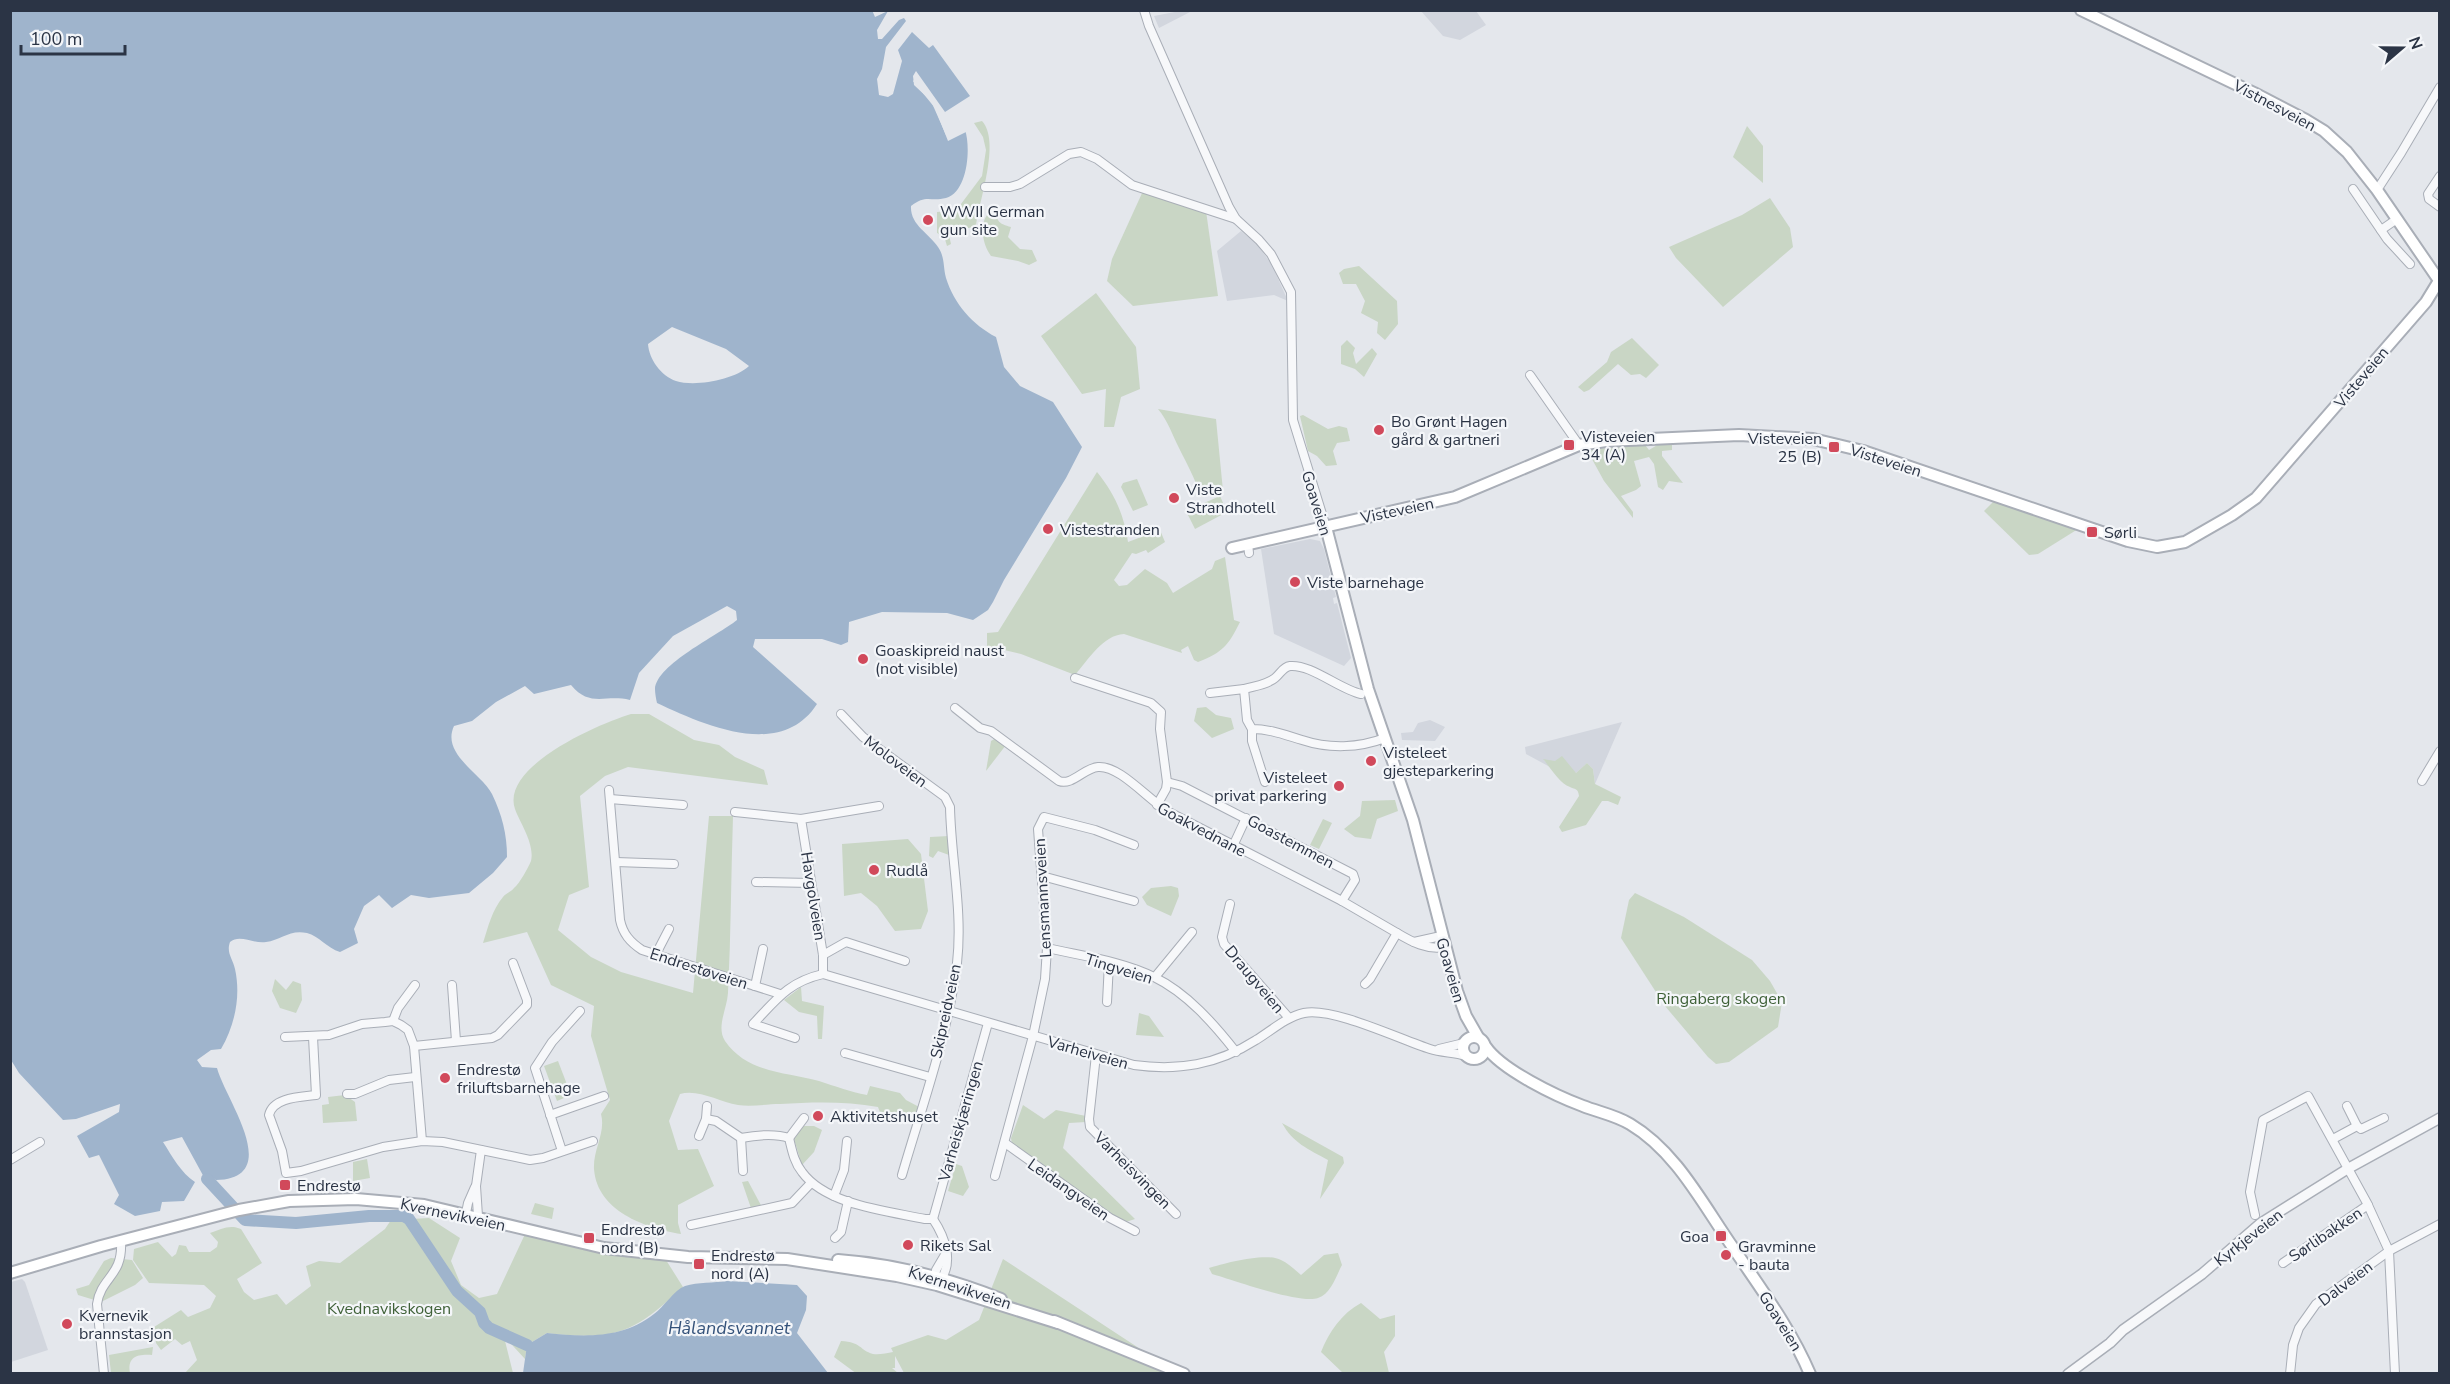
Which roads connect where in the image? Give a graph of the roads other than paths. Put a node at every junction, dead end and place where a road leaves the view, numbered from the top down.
1 (1144, 10) edge
2 (2081, 10) edge
3 (2439, 87) edge
4 (2439, 176) edge
5 (985, 187) dead end
6 (2353, 189) dead end
7 (2377, 190) junction
8 (2439, 207) edge
9 (1236, 219) junction
10 (2397, 219) junction
11 (2381, 230) junction
12 (2422, 257) junction
13 (2410, 264) dead end
14 (2439, 267) edge
15 (2438, 283) edge
16 (2439, 297) edge
17 (2426, 302) junction
18 (1530, 375) dead end
19 (1579, 445) junction
20 (1326, 527) junction
21 (1232, 548) dead end
22 (1075, 678) dead end
23 (1244, 689) junction
24 (1210, 693) dead end
25 (1361, 694) dead end
26 (955, 708) dead end
27 (841, 714) dead end
28 (1252, 729) junction
29 (1385, 738) junction
30 (2439, 753) edge
31 (2422, 781) dead end
32 (1167, 782) junction
33 (1264, 782) dead end
34 (609, 790) dead end
35 (610, 800) junction
36 (683, 805) dead end
37 (1157, 805) junction
38 (879, 806) dead end
39 (950, 807) joint
40 (735, 812) dead end
41 (1246, 818) junction
42 (801, 819) junction
43 (1134, 845) dead end
44 (1233, 846) junction
45 (616, 862) junction
46 (674, 864) dead end
47 (1042, 876) junction
48 (756, 882) dead end
49 (811, 883) junction
50 (1134, 901) dead end
51 (1342, 901) junction
52 (1230, 904) dead end
53 (669, 929) dead end
54 (1192, 932) dead end
55 (1397, 933) junction
56 (1443, 942) junction
57 (1047, 948) junction
58 (763, 950) dead end
59 (656, 954) junction
60 (824, 955) junction
61 (905, 961) dead end
62 (513, 963) dead end
63 (1109, 963) junction
64 (823, 974) junction
65 (1155, 977) junction
66 (1365, 984) dead end
67 (415, 985) dead end
68 (452, 985) dead end
69 (755, 986) junction
70 (780, 994) junction
71 (1107, 1002) dead end
72 (580, 1011) dead end
73 (948, 1012) junction
74 (1466, 1016) junction
75 (1289, 1018) junction
76 (393, 1021) junction
77 (988, 1023) junction
78 (1033, 1036) junction
79 (285, 1037) dead end
80 (314, 1037) junction
81 (1478, 1037) junction
82 (795, 1038) dead end
83 (456, 1041) junction
84 (1465, 1041) junction
85 (414, 1046) junction
86 (1486, 1047) junction
87 (1431, 1050) junction
88 (1236, 1052) junction
89 (845, 1053) dead end
90 (1096, 1055) junction
91 (1472, 1057) junction
92 (1510, 1068) junction
93 (416, 1077) junction
94 (930, 1077) junction
95 (347, 1094) dead end
96 (604, 1096) dead end
97 (706, 1106) dead end
98 (2348, 1107) dead end
99 (550, 1115) junction
100 (804, 1118) dead end
101 (2384, 1118) dead end
102 (2439, 1118) edge
103 (706, 1119) junction
104 (2357, 1126) junction
105 (699, 1136) dead end
106 (741, 1138) junction
107 (789, 1138) junction
108 (2333, 1139) junction
109 (422, 1141) junction
110 (593, 1141) dead end
111 (847, 1141) dead end
112 (40, 1142) dead end
113 (1005, 1143) junction
114 (481, 1150) junction
115 (562, 1151) junction
116 (10, 1160) edge
117 (2349, 1168) junction
118 (742, 1171) dead end
119 (902, 1176) dead end
120 (995, 1176) dead end
121 (811, 1183) junction
122 (476, 1186) junction
123 (834, 1196) junction
124 (848, 1201) junction
125 (2368, 1205) junction
126 (466, 1213) junction
127 (1176, 1214) dead end
128 (2255, 1215) dead end
129 (478, 1216) junction
130 (933, 1219) junction
131 (2439, 1224) edge
132 (691, 1225) dead end
133 (1135, 1232) dead end
134 (835, 1238) dead end
135 (121, 1242) junction
136 (2389, 1251) junction
137 (2283, 1263) dead end
138 (10, 1273) edge
139 (938, 1280) junction
140 (104, 1374) edge
141 (1184, 1374) edge
142 (1810, 1374) edge
143 (2068, 1374) edge
144 (2290, 1374) edge
145 (2395, 1374) edge

1 - 9 street, Goaveien
2 - 7 main road, Vistnesveien
3 - 7 street
4 - 8 street
5 - 9 street
6 - 11 street
7 - 10 main road, Vistnesveien
9 - 20 street, Goaveien
10 - 11 street
10 - 12 main road, Vistnesveien
11 - 13 street
12 - 14 main road, Vistnesveien
12 - 15 main road, Vistnesveien
15 - 17 main road, Visteveien
16 - 17 main road, Visteveien
17 - 19 main road, Visteveien
18 - 19 street
19 - 20 main road, Visteveien
20 - 21 main road, Visteveien
20 - 29 main road, Goaveien
22 - 32 street
23 - 24 street
23 - 25 street
23 - 28 street
26 - 37 street, Goakvednane
27 - 39 street, Moloveien
28 - 29 street
28 - 33 street
29 - 56 main road, Goaveien
30 - 31 street
32 - 37 street
32 - 41 street, Goastemmen
34 - 35 street, Endrestøveien
35 - 36 street
35 - 45 street, Endrestøveien
37 - 44 street, Goakvednane
38 - 42 street
39 - 73 street, Skipreidveien
40 - 42 street
41 - 44 street
41 - 51 street, Goastemmen
42 - 49 street, Havgolveien
43 - 47 street, Lensmannsveien
44 - 51 street, Goakvednane
45 - 46 street
45 - 59 street, Endrestøveien
47 - 50 street
47 - 57 street, Lensmannsveien
48 - 49 street
49 - 60 street, Havgolveien
51 - 55 street, Goakvednane
52 - 75 street, Draugveien
53 - 59 street
54 - 65 street
55 - 56 street, Goakvednane
55 - 66 street
56 - 74 main road, Goaveien
57 - 63 street, Tingveien
57 - 78 street, Lensmannsveien
58 - 69 street
59 - 69 street, Endrestøveien
60 - 61 street
60 - 64 street, Havgolveien
62 - 83 street
63 - 65 street, Tingveien
63 - 71 street
64 - 70 street
64 - 73 street, Varheiveien
65 - 88 street, Tingveien
67 - 76 street
68 - 83 street
69 - 70 street, Endrestøveien
70 - 82 street
72 - 99 street
73 - 77 street, Varheiveien
73 - 94 street, Skipreidveien
74 - 81 main road, Goaveien
74 - 84 main road, Goaveien
75 - 87 street, Varheiveien
75 - 88 street, Varheiveien
76 - 80 street
76 - 85 street
77 - 78 street, Varheiveien
77 - 130 street, Varheiskjæringen
78 - 90 street, Varheiveien
78 - 113 street, Lensmannsveien
79 - 80 street
80 - 109 street
81 - 84 main road
81 - 86 main road
83 - 85 street
84 - 87 street
84 - 91 main road
85 - 93 street
86 - 91 main road
86 - 92 main road, Goaveien
87 - 91 street, Varheiveien
88 - 90 street, Varheiveien
89 - 94 street
90 - 127 street, Varheisvingen
91 - 92 main road, Goaveien
92 - 142 main road, Goaveien
93 - 95 street
93 - 109 street
94 - 119 street, Skipreidveien
96 - 99 street
97 - 103 street
98 - 104 street
99 - 115 street
100 - 107 street
101 - 104 street
102 - 117 street, Kyrkjeveien
103 - 105 street
103 - 106 street
104 - 108 street
106 - 107 street
106 - 118 street
107 - 121 street
108 - 117 street, Sørlibakken
108 - 128 street, Sørlibakken
109 - 114 street
110 - 115 street
111 - 123 street
112 - 116 street
113 - 120 street, Lensmannsveien
113 - 133 street, Leidangveien
114 - 115 street
114 - 122 street
117 - 125 street, Sørlibakken
117 - 143 street, Kyrkjeveien
121 - 123 street
121 - 132 street
122 - 126 street
122 - 129 street
123 - 124 street
124 - 130 street
124 - 134 street
125 - 136 street, Sørlibakken
125 - 137 street, Sørlibakken
126 - 129 main road, Kvernevikveien
126 - 135 main road, Kvernevikveien
129 - 139 main road, Kvernevikveien
130 - 139 street
131 - 136 street, Dalveien
135 - 138 main road, Kvernevikveien
135 - 140 street
136 - 144 street, Dalveien
136 - 145 street, Sørlibakken
139 - 141 main road, Kvernevikveien

